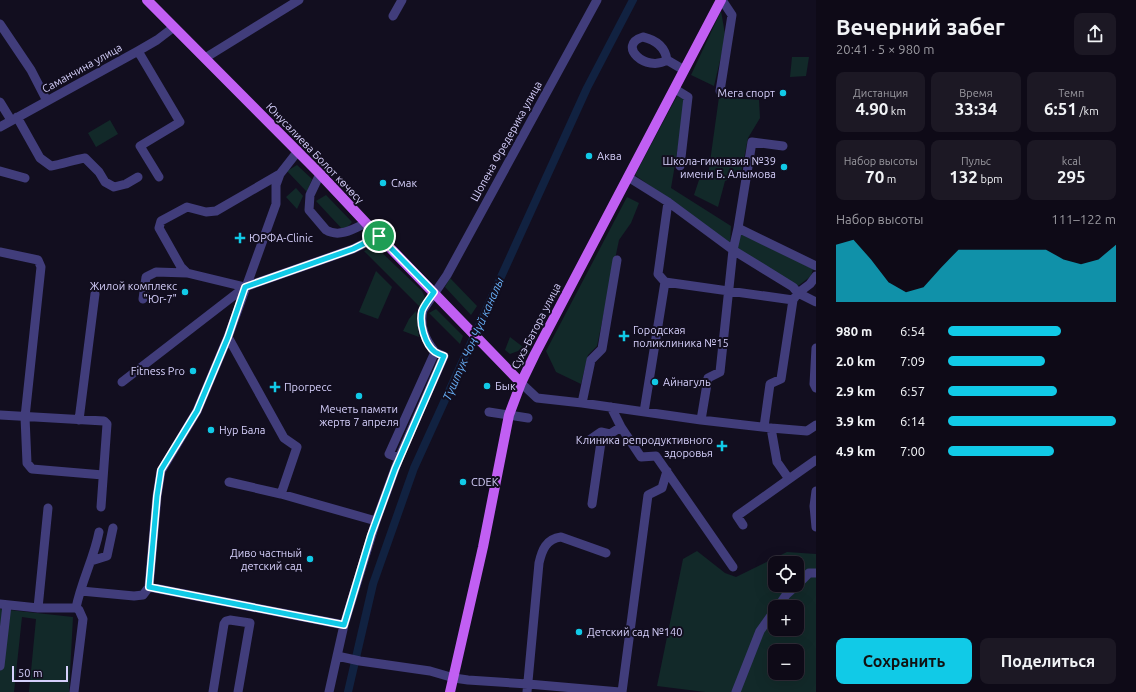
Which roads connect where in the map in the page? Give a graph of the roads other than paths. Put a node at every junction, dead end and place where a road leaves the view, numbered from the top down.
1 (147, 0) edge
2 (299, 0) edge
3 (402, 0) edge
4 (597, 0) edge
5 (721, 0) edge
6 (393, 16) dead end
7 (0, 24) edge
8 (174, 27) junction
9 (138, 51) junction
10 (205, 58) junction
11 (667, 60) dead end
12 (684, 70) junction
13 (675, 89) junction
14 (720, 91) dead end
15 (47, 101) junction
16 (0, 102) edge
17 (14, 119) junction
18 (0, 127) edge
19 (783, 146) dead end
20 (298, 151) junction
21 (680, 166) dead end
22 (0, 171) edge
23 (280, 174) junction
24 (320, 174) junction
25 (628, 176) junction
26 (138, 177) dead end
27 (159, 177) dead end
28 (25, 178) dead end
29 (668, 202) junction
30 (366, 223) junction
31 (738, 228) junction
32 (379, 236) junction
33 (733, 250) junction
34 (0, 252) edge
35 (617, 260) dead end
36 (816, 266) edge
37 (186, 273) junction
38 (816, 276) edge
39 (665, 282) junction
40 (245, 287) junction
41 (729, 290) junction
42 (434, 292) junction
43 (95, 294) dead end
44 (796, 297) junction
45 (143, 299) dead end
46 (816, 302) edge
47 (228, 337) junction
48 (816, 348) edge
49 (122, 382) dead end
50 (521, 382) junction
51 (816, 388) edge
52 (582, 402) junction
53 (611, 407) junction
54 (490, 412) dead end
55 (644, 412) junction
56 (0, 415) edge
57 (510, 415) junction
58 (25, 417) junction
59 (528, 418) dead end
60 (79, 420) junction
61 (701, 420) junction
62 (816, 425) edge
63 (621, 427) junction
64 (768, 427) junction
65 (610, 434) junction
66 (588, 441) dead end
67 (816, 460) edge
68 (667, 471) junction
69 (103, 475) junction
70 (789, 479) junction
71 (229, 482) dead end
72 (816, 491) edge
73 (281, 494) junction
74 (592, 504) dead end
75 (101, 507) dead end
76 (48, 508) dead end
77 (376, 522) junction
78 (743, 525) dead end
79 (816, 527) edge
80 (113, 528) dead end
81 (99, 532) dead end
82 (606, 553) dead end
83 (91, 561) junction
84 (733, 567) dead end
85 (816, 573) edge
86 (804, 578) edge
87 (149, 587) junction
88 (81, 591) junction
89 (789, 592) edge
90 (783, 600) edge
91 (3, 604) edge
92 (38, 608) junction
93 (76, 608) junction
94 (768, 620) edge
95 (344, 625) junction
96 (337, 656) junction
97 (0, 666) edge
98 (454, 678) junction
99 (527, 688) edge
100 (584, 690) edge
101 (74, 692) edge
102 (213, 692) edge
103 (238, 692) edge
104 (329, 692) edge
105 (450, 692) edge
106 (621, 692) edge
107 (736, 692) edge

1 - 8 main road, Юнусалиева Болот көчөсү
2 - 10 street
3 - 6 street
4 - 42 street, Шопена Фредерика улица
5 - 12 main road, Сухэ-Батора улица
5 - 14 street
7 - 15 street
8 - 9 street, Саманчина улица
8 - 10 main road, Юнусалиева Болот көчөсү
9 - 15 street, Саманчина улица
9 - 27 street
10 - 20 main road, Юнусалиева Болот көчөсү
11 - 12 street
12 - 13 main road, Сухэ-Батора улица
13 - 21 street
13 - 25 main road, Сухэ-Батора улица
15 - 17 street, Саманчина улица
16 - 17 street
17 - 18 street, Саманчина улица
17 - 26 street
19 - 31 street
20 - 23 street
20 - 24 main road, Юнусалиева Болот көчөсү
22 - 28 street
23 - 37 street
23 - 40 street
24 - 30 main road, Юнусалиева Болот көчөсү
24 - 30 street
25 - 29 street
25 - 50 main road, Сухэ-Батора улица
29 - 33 street
29 - 39 street
30 - 32 main road, Юнусалиева Болот көчөсү
31 - 33 street
31 - 36 street
32 - 40 street
32 - 42 main road, Юнусалиева Болот көчөсү
33 - 41 street
33 - 44 street
34 - 58 street
35 - 52 street
37 - 40 street
37 - 45 street
38 - 44 street
39 - 41 street
39 - 55 street
40 - 47 street
40 - 49 street
41 - 44 street
41 - 61 street
42 - 50 main road, Юнусалиева Болот көчөсү
42 - 77 street, Шопена Фредерика улица
43 - 60 street
44 - 46 street
44 - 64 street
47 - 73 street
47 - 87 street
48 - 51 street
50 - 52 street
50 - 57 main road, Сухэ-Батора улица
52 - 53 street
53 - 55 street
53 - 63 street
54 - 57 street
55 - 61 street
56 - 58 street
57 - 59 street
57 - 98 main road, Сухэ-Батора улица
58 - 60 street
58 - 69 street
60 - 69 street
61 - 64 street
62 - 64 street
63 - 65 street
63 - 68 street
64 - 70 street
65 - 66 street
65 - 74 street
67 - 70 street
68 - 84 street
68 - 106 street
69 - 75 street
70 - 78 street
71 - 73 street
72 - 79 street
73 - 77 street
76 - 92 street
77 - 95 street
80 - 83 street
81 - 83 street
82 - 99 street
83 - 88 street
85 - 86 street
87 - 88 street
87 - 95 street
88 - 93 street
89 - 90 street
91 - 92 street
91 - 97 street
92 - 93 street
93 - 101 street
94 - 107 street
95 - 96 street
96 - 98 street
96 - 104 street
98 - 99 street
98 - 105 main road, Сухэ-Батора улица
99 - 100 street
100 - 106 street
102 - 103 street

